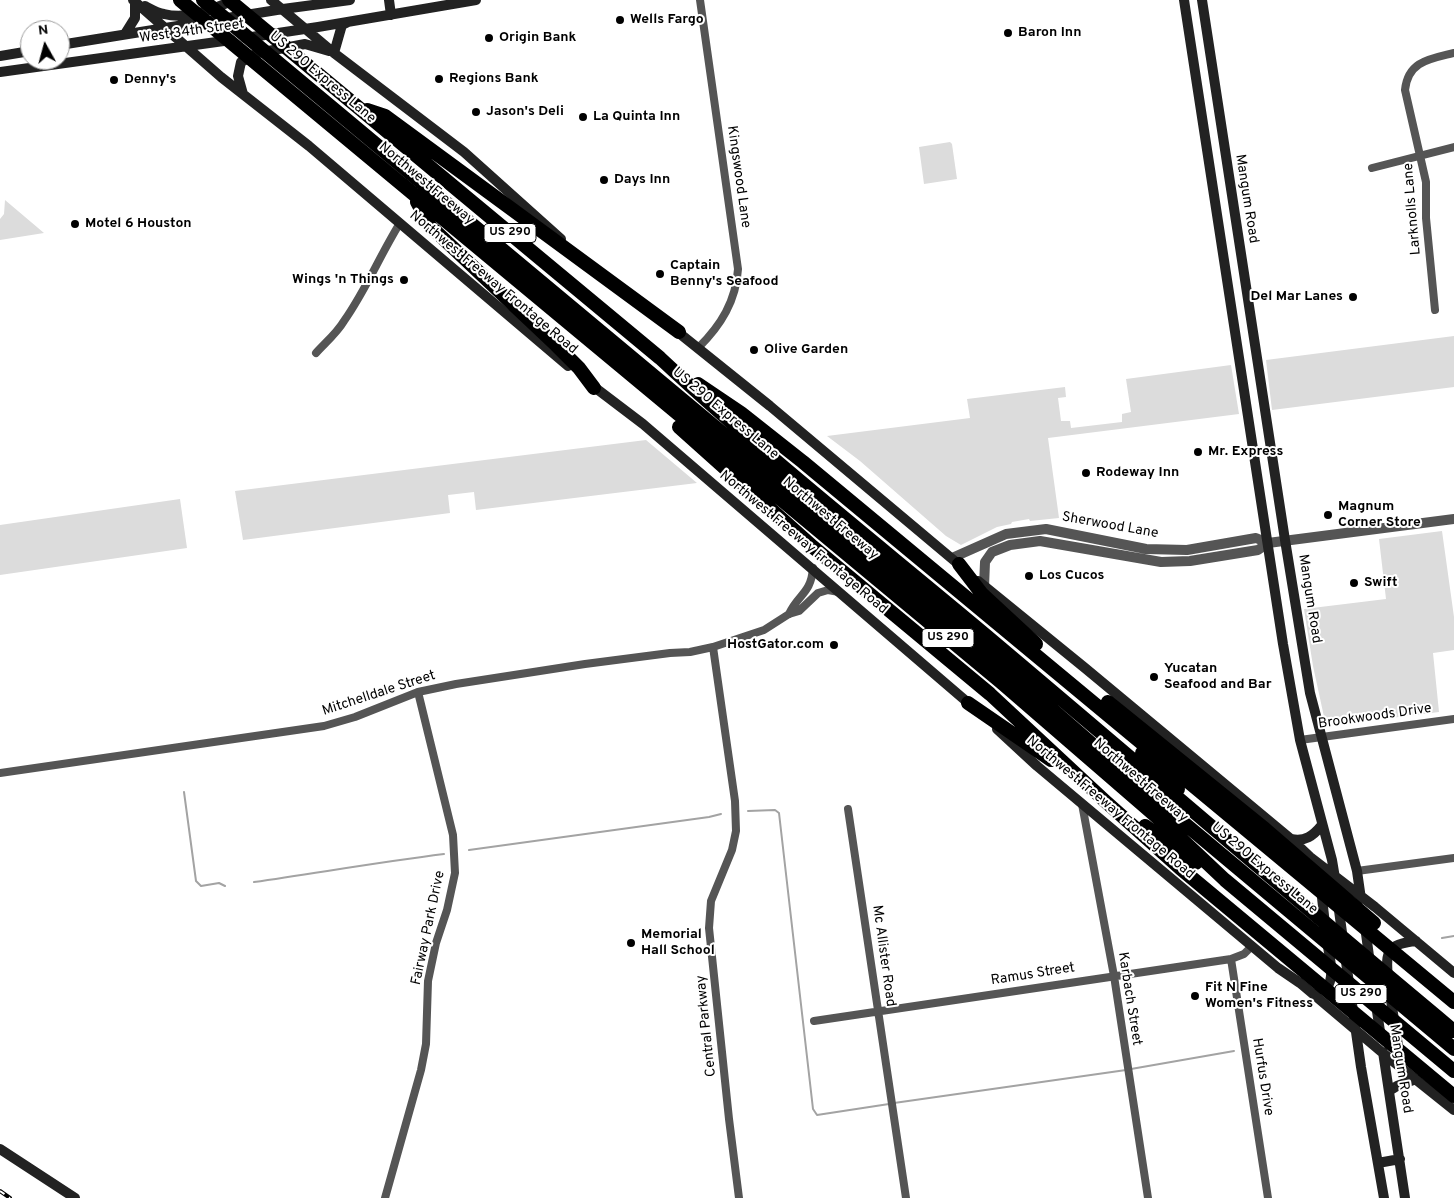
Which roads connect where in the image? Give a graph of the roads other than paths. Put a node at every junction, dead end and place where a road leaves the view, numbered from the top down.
1 (180, 0) edge
2 (203, 0) edge
3 (229, 0) edge
4 (234, 0) edge
5 (271, 0) edge
6 (350, 0) edge
7 (389, 0) edge
8 (472, 0) edge
9 (700, 0) edge
10 (1184, 0) edge
11 (134, 1) edge
12 (1203, 5) edge
13 (282, 9) junction
14 (1186, 12) junction
15 (391, 15) junction
16 (348, 22) junction
17 (164, 28) junction
18 (307, 29) junction
19 (125, 34) junction
20 (70, 43) edge
21 (187, 46) junction
22 (20, 53) edge
23 (334, 53) junction
24 (1454, 53) edge
25 (0, 56) edge
26 (70, 61) edge
27 (20, 69) edge
28 (0, 72) edge
29 (243, 94) junction
30 (360, 108) junction
31 (1454, 147) edge
32 (1421, 156) junction
33 (1372, 168) dead end
34 (1231, 194) junction
35 (414, 195) junction
36 (1214, 197) junction
37 (400, 223) junction
38 (1435, 310) dead end
39 (679, 332) junction
40 (698, 348) junction
41 (316, 353) dead end
42 (660, 358) junction
43 (594, 388) junction
44 (666, 404) junction
45 (1270, 441) junction
46 (1253, 443) junction
47 (1454, 519) edge
48 (1285, 540) junction
49 (1268, 543) junction
50 (955, 561) junction
51 (813, 568) junction
52 (984, 587) junction
53 (840, 592) junction
54 (789, 614) junction
55 (1030, 638) junction
56 (1302, 641) junction
57 (1283, 644) junction
58 (713, 647) junction
59 (418, 692) junction
60 (968, 703) junction
61 (1454, 719) edge
62 (1321, 738) junction
63 (1300, 740) junction
64 (0, 773) edge
65 (1082, 804) junction
66 (848, 809) dead end
67 (1201, 819) junction
68 (1322, 826) junction
69 (1291, 839) junction
70 (1310, 857) junction
71 (1454, 858) edge
72 (1357, 871) junction
73 (1334, 876) junction
74 (1225, 880) junction
75 (1361, 897) junction
76 (1416, 941) junction
77 (1252, 946) junction
78 (1231, 959) junction
79 (1454, 973) edge
80 (1114, 976) junction
81 (1300, 983) junction
82 (1454, 992) edge
83 (1454, 1002) edge
84 (878, 1011) junction
85 (814, 1021) dead end
86 (1355, 1029) junction
87 (1454, 1031) edge
88 (1454, 1049) edge
89 (1384, 1054) junction
90 (1407, 1071) junction
91 (1454, 1071) edge
92 (1416, 1079) junction
93 (1389, 1091) junction
94 (1454, 1096) edge
95 (1454, 1110) edge
96 (0, 1149) edge
97 (1400, 1159) junction
98 (1378, 1163) junction
99 (75, 1198) edge
100 (385, 1198) edge
101 (739, 1198) edge
102 (906, 1198) edge
103 (1148, 1198) edge
104 (1268, 1198) edge
105 (1384, 1198) edge
106 (1405, 1198) edge

1 - 35 highway, Northwest Freeway / US 290
2 - 88 highway, US 290 Express Lane
3 - 30 highway, Northwest Freeway / US 290
4 - 11 main road
5 - 13 main road
6 - 13 main road, West 34th Street
7 - 15 main road
8 - 15 main road, West 34th Street
9 - 40 street, Kingswood Lane
10 - 14 main road
11 - 17 main road, Northwest Freeway Frontage Road
11 - 19 main road
12 - 14 main road
12 - 34 main road, Mangum Road
13 - 17 main road, West 34th Street
13 - 18 main road
14 - 36 main road
15 - 16 main road, West 34th Street
16 - 18 main road, West 34th Street
16 - 23 main road
17 - 19 main road, West 34th Street
17 - 21 main road, Northwest Freeway Frontage Road
18 - 21 main road, West 34th Street
18 - 23 main road
19 - 20 main road, West 34th Street
21 - 26 main road, West 34th Street
21 - 29 main road, Northwest Freeway Frontage Road
22 - 25 main road
23 - 29 main road
23 - 39 main road
24 - 32 street, Larknolls Lane
27 - 28 main road, West 34th Street
29 - 37 main road, Northwest Freeway Frontage Road
30 - 39 highway
30 - 42 highway, Northwest Freeway / US 290
31 - 32 street
32 - 33 street
32 - 38 street, Larknolls Lane
34 - 36 main road
34 - 45 main road, Mangum Road
35 - 43 highway
35 - 44 highway, Northwest Freeway / US 290
36 - 46 main road
37 - 41 street
37 - 43 main road, Northwest Freeway Frontage Road
39 - 40 main road
40 - 50 main road
42 - 67 highway, Northwest Freeway / US 290
42 - 83 highway
43 - 51 main road, Northwest Freeway Frontage Road
44 - 74 highway, Northwest Freeway / US 290
44 - 94 highway
45 - 46 main road
45 - 48 main road, Mangum Road
46 - 49 main road
47 - 48 street, Sherwood Lane
48 - 49 street, Sherwood Lane
48 - 56 main road, Mangum Road
49 - 50 street, Sherwood Lane
49 - 52 street, Sherwood Lane
49 - 57 main road
50 - 52 main road
50 - 55 highway
51 - 53 main road, Northwest Freeway Frontage Road
51 - 54 street, Mitchelldale Street
52 - 69 main road
53 - 54 street, Mitchelldale Street
53 - 60 main road, Northwest Freeway Frontage Road
54 - 58 street, Mitchelldale Street
55 - 67 highway
55 - 82 highway
56 - 57 main road
56 - 62 main road, Mangum Road
57 - 63 main road
58 - 59 street, Mitchelldale Street
58 - 101 street, Central Parkway
59 - 64 street, Mitchelldale Street
59 - 100 street, Fairway Park Drive
60 - 65 main road, Northwest Freeway Frontage Road
60 - 74 highway
61 - 62 street, Brookwoods Drive
62 - 63 street, Brookwoods Drive
62 - 72 main road, Mangum Road
63 - 68 main road
65 - 77 main road, Northwest Freeway Frontage Road
65 - 80 street, Karbach Street
66 - 84 street, Mc Allister Road
67 - 87 highway, Northwest Freeway / US 290
68 - 69 main road
68 - 73 main road
69 - 70 main road
70 - 73 main road
70 - 81 main road
71 - 72 street
72 - 75 main road, Mangum Road
73 - 75 main road
73 - 86 main road
74 - 91 highway, Northwest Freeway / US 290
75 - 76 main road
75 - 89 main road, Mangum Road
76 - 79 main road
76 - 90 main road
77 - 78 street, Ramus Street
77 - 81 main road, Northwest Freeway Frontage Road
78 - 80 street, Ramus Street
78 - 104 street, Hurfus Drive
80 - 84 street, Ramus Street
80 - 103 street, Karbach Street
81 - 86 main road, Northwest Freeway Frontage Road
84 - 85 street, Ramus Street
84 - 102 street, Mc Allister Road
86 - 89 main road, Northwest Freeway Frontage Road
86 - 98 main road
89 - 90 main road, Northwest Freeway Frontage Road
89 - 93 main road, Mangum Road
90 - 92 main road, Northwest Freeway Frontage Road
92 - 93 main road
92 - 95 main road, Northwest Freeway Frontage Road
93 - 97 main road, Mangum Road
96 - 99 main road
97 - 98 main road
97 - 106 main road, Mangum Road
98 - 105 main road

